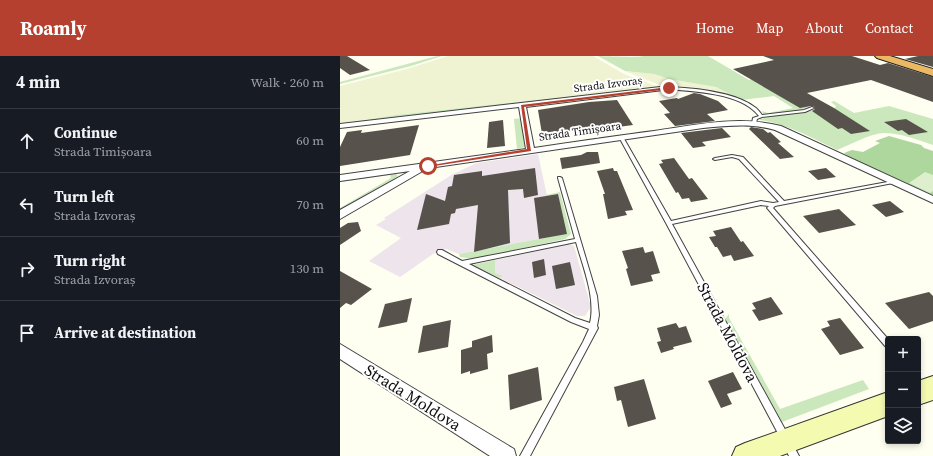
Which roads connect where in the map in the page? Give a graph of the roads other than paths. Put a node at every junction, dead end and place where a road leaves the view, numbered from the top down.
1 (880, 56) edge
2 (891, 56) edge
3 (933, 70) edge
4 (933, 73) edge
5 (669, 88) joint
6 (522, 106) junction
7 (812, 108) dead end
8 (761, 116) junction
9 (754, 122) junction
10 (340, 126) edge
11 (621, 137) junction
12 (530, 150) junction
13 (715, 159) dead end
14 (428, 166) junction
15 (340, 178) edge
16 (560, 178) dead end
17 (893, 182) junction
18 (933, 200) edge
19 (783, 203) junction
20 (774, 205) junction
21 (340, 215) edge
22 (669, 223) junction
23 (578, 240) junction
24 (440, 252) dead end
25 (462, 263) junction
26 (594, 328) junction
27 (885, 341) edge
28 (340, 350) edge
29 (885, 405) edge
30 (790, 448) edge
31 (507, 456) edge
32 (525, 456) edge
33 (745, 456) edge

1 - 4 highway
2 - 3 highway
5 - 6 street, Strada Izvoraș
5 - 8 lane, Strada Izvoraș
6 - 10 street, Strada Izvoraș
6 - 12 street
7 - 8 lane
8 - 9 lane
9 - 11 street, Strada Timișoara
9 - 17 street
11 - 12 street, Strada Timișoara
11 - 22 lane, Strada Moldova
12 - 14 street, Strada Timișoara
13 - 19 lane
14 - 15 street, Strada Timișoara
14 - 21 street
16 - 23 lane
17 - 18 street
17 - 19 lane
19 - 20 lane
20 - 22 lane
20 - 27 lane
22 - 30 lane, Strada Moldova
23 - 25 lane
23 - 26 lane
24 - 25 lane
25 - 26 lane
26 - 32 lane
28 - 31 street, Strada Moldova
29 - 30 street
30 - 33 street

